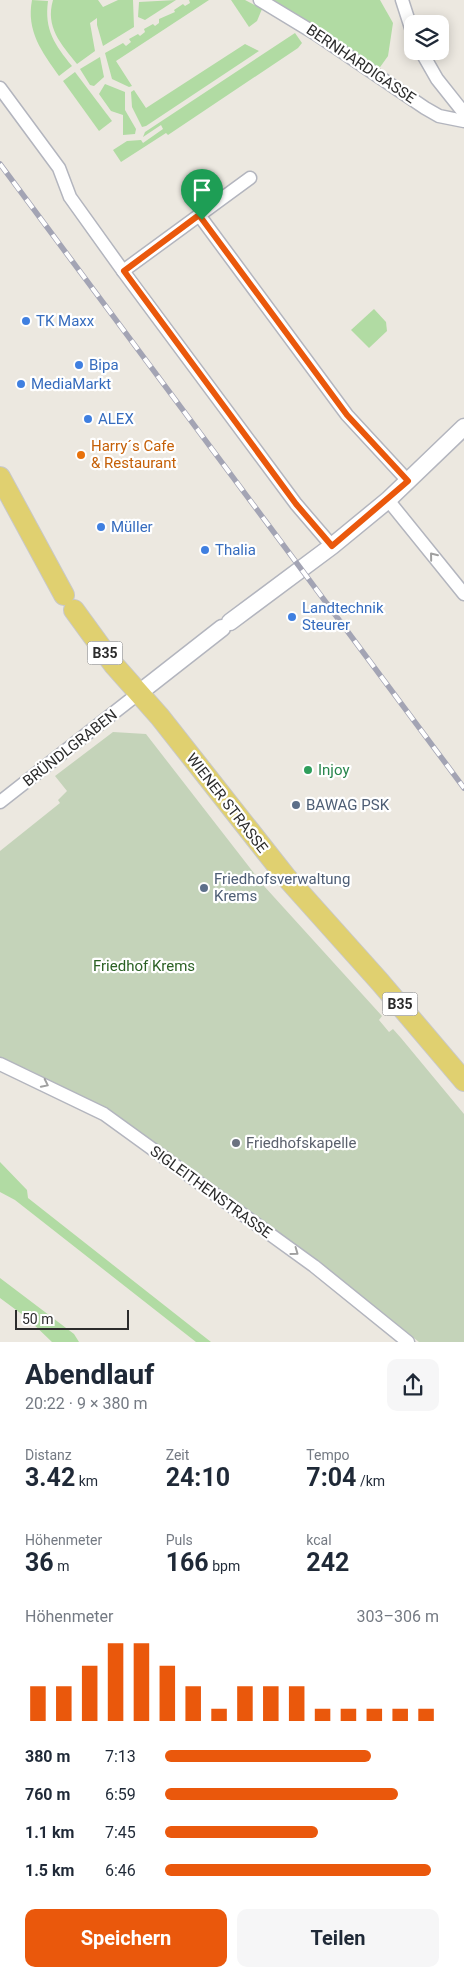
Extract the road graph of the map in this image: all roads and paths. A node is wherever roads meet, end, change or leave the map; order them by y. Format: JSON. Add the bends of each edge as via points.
{"nodes":[{"id":1,"x":260,"y":0,"type":"edge"},
{"id":2,"x":402,"y":0,"type":"edge"},
{"id":3,"x":407,"y":15,"type":"edge"},
{"id":4,"x":426,"y":60,"type":"edge"},
{"id":5,"x":0,"y":88,"type":"edge"},
{"id":6,"x":464,"y":113,"type":"edge"},
{"id":7,"x":464,"y":121,"type":"edge"},
{"id":8,"x":250,"y":178,"type":"dead end"},
{"id":9,"x":199,"y":215,"type":"junction"},
{"id":10,"x":124,"y":271,"type":"junction"},
{"id":11,"x":464,"y":427,"type":"edge"},
{"id":12,"x":0,"y":477,"type":"edge"},
{"id":13,"x":408,"y":481,"type":"junction"},
{"id":14,"x":388,"y":500,"type":"junction"},
{"id":15,"x":332,"y":546,"type":"junction"},
{"id":16,"x":464,"y":594,"type":"edge"},
{"id":17,"x":139,"y":693,"type":"junction"},
{"id":18,"x":0,"y":802,"type":"edge"},
{"id":19,"x":0,"y":1064,"type":"edge"},
{"id":20,"x":464,"y":1081,"type":"edge"},
{"id":21,"x":408,"y":1342,"type":"edge"}],
"edges":[{"from":1,"to":7,"type":"street","name":"BERNHARDIGASSE","via":[[425,108],[439,116]]},
{"from":2,"to":3,"type":"street"},
{"from":4,"to":6,"type":"street"},
{"from":5,"to":10,"type":"street","via":[[59,168],[70,197]]},
{"from":8,"to":9,"type":"street"},
{"from":9,"to":10,"type":"street"},
{"from":9,"to":13,"type":"street","via":[[347,415]]},
{"from":10,"to":15,"type":"street","via":[[284,489]]},
{"from":11,"to":13,"type":"street"},
{"from":12,"to":17,"type":"main road","name":"WIENER STRASSE","number":"B35","via":[[69,603]]},
{"from":13,"to":14,"type":"street"},
{"from":14,"to":15,"type":"street"},
{"from":16,"to":14,"type":"street","one_way":true},
{"from":15,"to":17,"type":"street"},
{"from":17,"to":18,"type":"street","name":"BRÜNDLGRABEN"},
{"from":17,"to":20,"type":"main road","name":"WIENER STRASSE","number":"B35","via":[[286,877]]},
{"from":19,"to":21,"type":"street","name":"SIGLEITHENSTRASSE","one_way":true,"via":[[104,1114],[314,1266]]}]}
